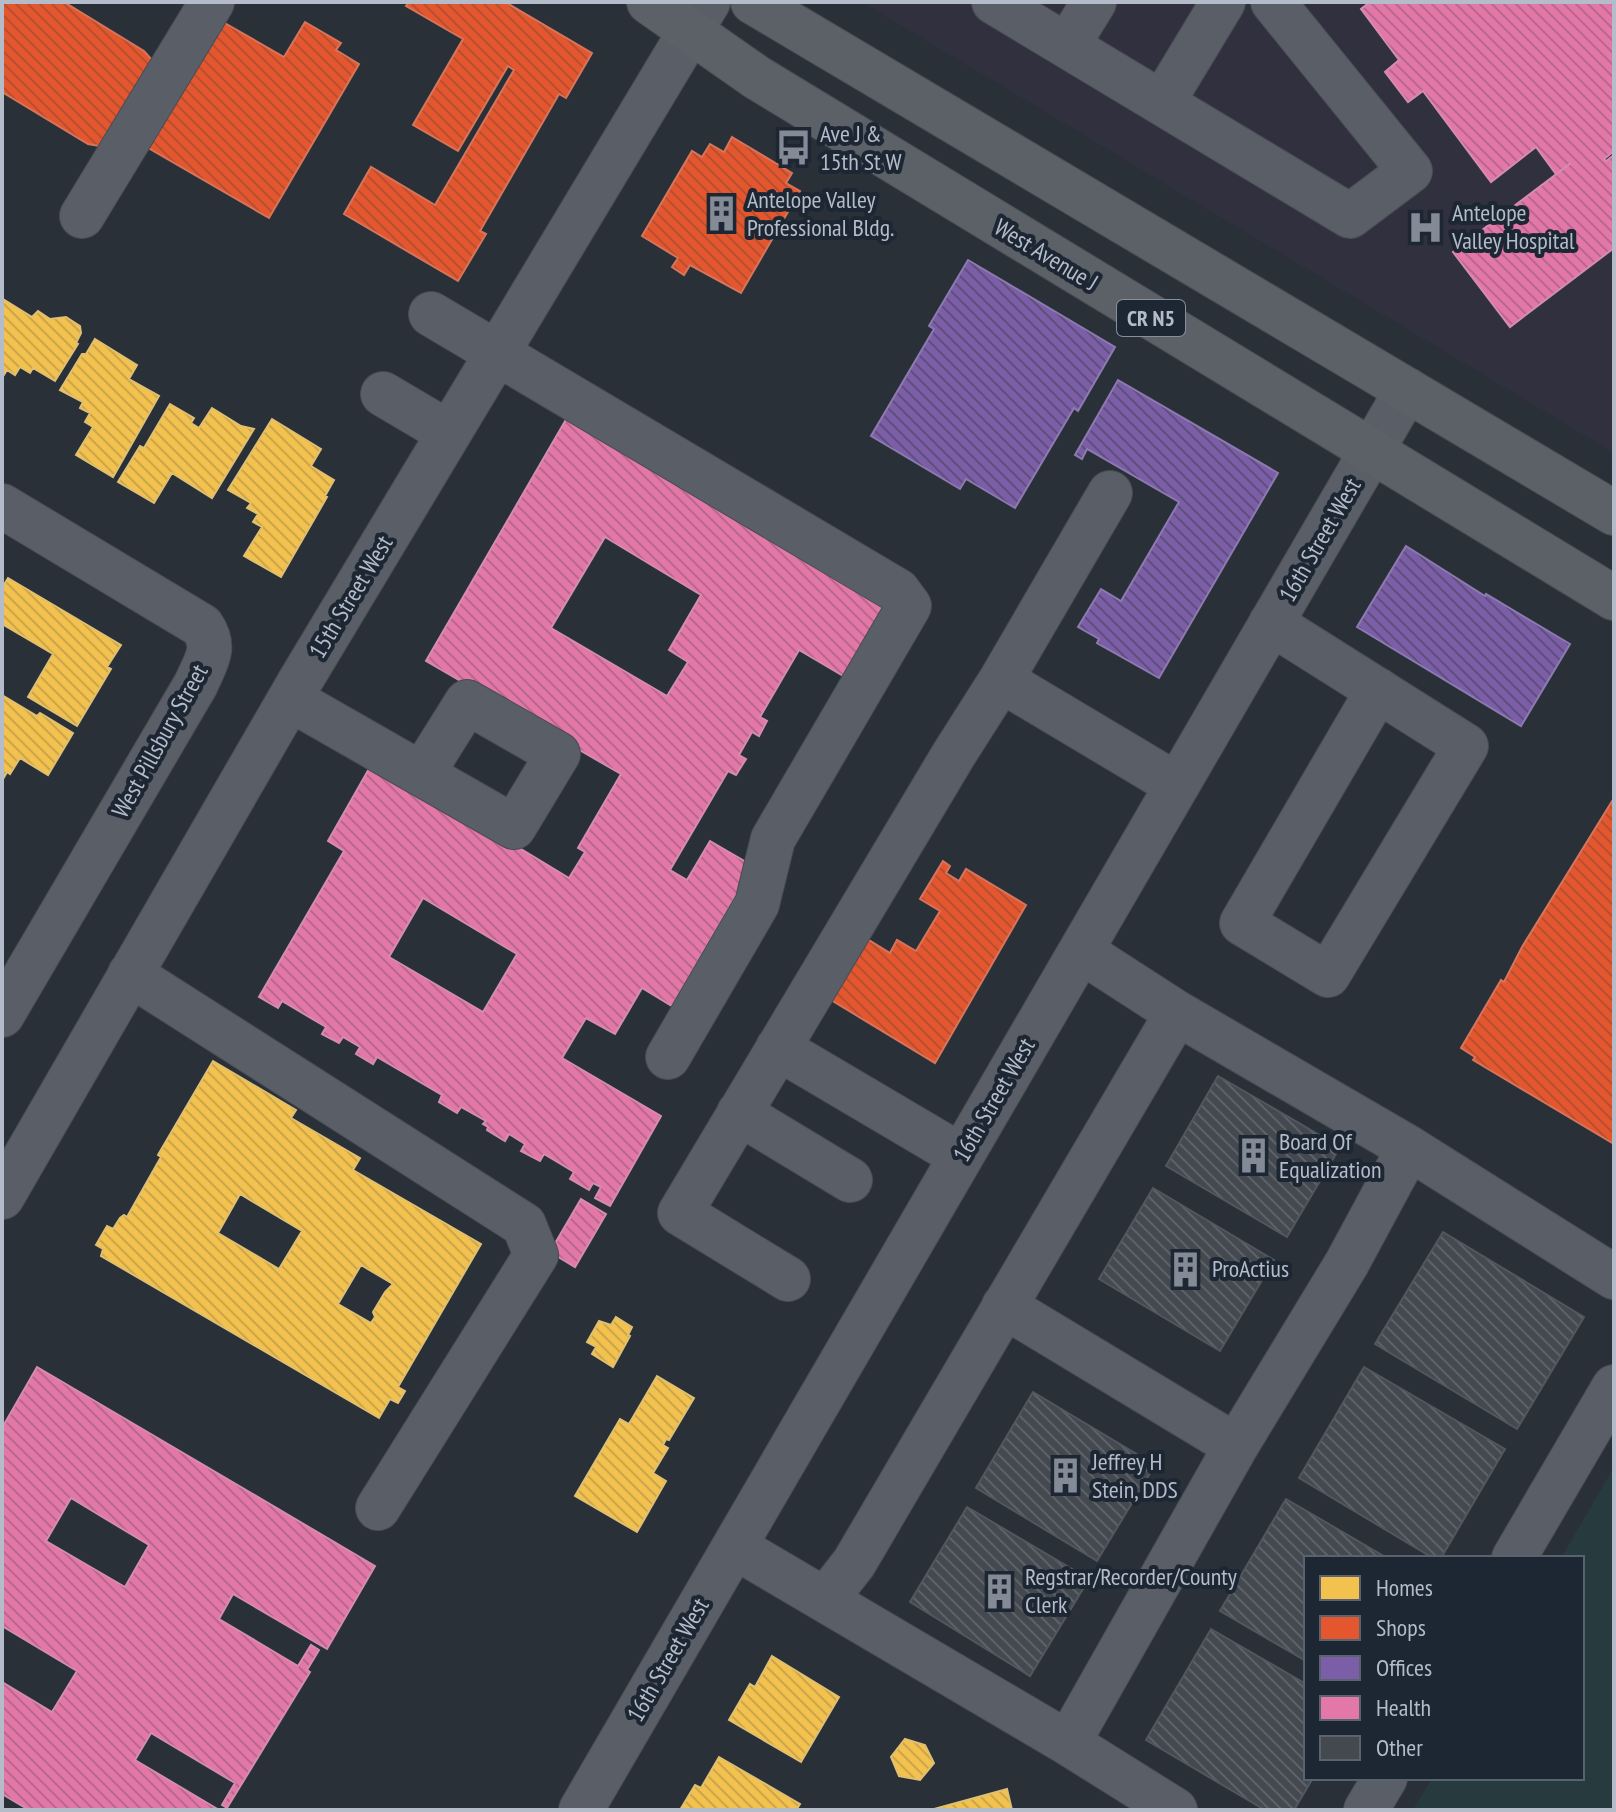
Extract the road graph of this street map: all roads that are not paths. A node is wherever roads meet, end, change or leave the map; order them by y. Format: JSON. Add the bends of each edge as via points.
{"nodes":[{"id":1,"x":212,"y":2,"type":"edge"},
{"id":2,"x":649,"y":2,"type":"edge"},
{"id":3,"x":753,"y":2,"type":"edge"},
{"id":4,"x":994,"y":2,"type":"edge"},
{"id":5,"x":1094,"y":2,"type":"edge"},
{"id":6,"x":1223,"y":2,"type":"edge"},
{"id":7,"x":1273,"y":2,"type":"edge"},
{"id":8,"x":699,"y":18,"type":"edge"},
{"id":9,"x":1067,"y":46,"type":"junction"},
{"id":10,"x":1162,"y":103,"type":"junction"},
{"id":11,"x":82,"y":216,"type":"dead end"},
{"id":12,"x":431,"y":314,"type":"dead end"},
{"id":13,"x":496,"y":352,"type":"junction"},
{"id":14,"x":1407,"y":390,"type":"junction"},
{"id":15,"x":383,"y":394,"type":"dead end"},
{"id":16,"x":449,"y":433,"type":"junction"},
{"id":17,"x":1371,"y":452,"type":"junction"},
{"id":18,"x":1110,"y":493,"type":"dead end"},
{"id":19,"x":2,"y":506,"type":"edge"},
{"id":20,"x":1612,"y":508,"type":"edge"},
{"id":21,"x":1614,"y":598,"type":"edge"},
{"id":22,"x":1271,"y":623,"type":"junction"},
{"id":23,"x":1001,"y":680,"type":"junction"},
{"id":24,"x":1378,"y":690,"type":"junction"},
{"id":25,"x":290,"y":699,"type":"junction"},
{"id":26,"x":422,"y":774,"type":"dead end"},
{"id":27,"x":1177,"y":785,"type":"junction"},
{"id":28,"x":1081,"y":951,"type":"junction"},
{"id":29,"x":130,"y":974,"type":"junction"},
{"id":30,"x":1177,"y":1013,"type":"junction"},
{"id":31,"x":2,"y":1015,"type":"edge"},
{"id":32,"x":778,"y":1048,"type":"junction"},
{"id":33,"x":668,"y":1057,"type":"dead end"},
{"id":34,"x":739,"y":1113,"type":"junction"},
{"id":35,"x":1409,"y":1148,"type":"junction"},
{"id":36,"x":961,"y":1156,"type":"junction"},
{"id":37,"x":850,"y":1180,"type":"dead end"},
{"id":38,"x":2,"y":1197,"type":"edge"},
{"id":39,"x":1614,"y":1277,"type":"edge"},
{"id":40,"x":788,"y":1279,"type":"dead end"},
{"id":41,"x":1004,"y":1306,"type":"junction"},
{"id":42,"x":1614,"y":1387,"type":"edge"},
{"id":43,"x":1236,"y":1446,"type":"junction"},
{"id":44,"x":378,"y":1508,"type":"dead end"},
{"id":45,"x":735,"y":1547,"type":"junction"},
{"id":46,"x":1515,"y":1556,"type":"edge"},
{"id":47,"x":825,"y":1600,"type":"junction"},
{"id":48,"x":1068,"y":1743,"type":"junction"},
{"id":49,"x":1384,"y":1780,"type":"edge"},
{"id":50,"x":581,"y":1810,"type":"edge"},
{"id":51,"x":1175,"y":1810,"type":"edge"},
{"id":52,"x":1366,"y":1810,"type":"edge"}],
"edges":[{"from":1,"to":11,"type":"street"},
{"from":2,"to":8,"type":"main road","name":"West Avenue J","number":"CR N5"},
{"from":3,"to":14,"type":"main road","number":"CR N5"},
{"from":4,"to":9,"type":"street"},
{"from":5,"to":9,"type":"street"},
{"from":6,"to":10,"type":"street"},
{"from":7,"to":10,"type":"street","via":[[1410,171],[1350,216]]},
{"from":8,"to":13,"type":"street","name":"15th Street West"},
{"from":8,"to":17,"type":"main road","name":"West Avenue J","number":"CR N5","via":[[783,94]]},
{"from":9,"to":10,"type":"street"},
{"from":12,"to":13,"type":"street"},
{"from":13,"to":16,"type":"street","name":"15th Street West"},
{"from":13,"to":33,"type":"street","via":[[898,591],[909,606],[773,839],[757,904]]},
{"from":14,"to":17,"type":"street","name":"16th Street West"},
{"from":14,"to":20,"type":"main road","number":"CR N5"},
{"from":15,"to":16,"type":"street"},
{"from":16,"to":25,"type":"street","name":"15th Street West"},
{"from":17,"to":21,"type":"main road","name":"West Avenue J","number":"CR N5"},
{"from":17,"to":22,"type":"street","name":"16th Street West"},
{"from":18,"to":23,"type":"street"},
{"from":19,"to":31,"type":"street","name":"West Pillsbury Street","via":[[202,626],[210,638],[196,684]]},
{"from":22,"to":24,"type":"street"},
{"from":22,"to":27,"type":"street","name":"16th Street West"},
{"from":23,"to":27,"type":"street"},
{"from":23,"to":32,"type":"street"},
{"from":24,"to":24,"type":"street","via":[[1466,746],[1328,975],[1242,923]]},
{"from":25,"to":26,"type":"street"},
{"from":25,"to":29,"type":"street","name":"15th Street West"},
{"from":27,"to":28,"type":"street","name":"16th Street West"},
{"from":28,"to":30,"type":"street"},
{"from":28,"to":36,"type":"street","name":"16th Street West"},
{"from":29,"to":38,"type":"street","name":"15th Street West"},
{"from":29,"to":44,"type":"street","via":[[524,1225],[536,1255]]},
{"from":30,"to":35,"type":"street"},
{"from":30,"to":41,"type":"street"},
{"from":32,"to":34,"type":"street"},
{"from":32,"to":36,"type":"street"},
{"from":34,"to":37,"type":"street"},
{"from":34,"to":40,"type":"street","via":[[680,1213]]},
{"from":35,"to":39,"type":"street"},
{"from":35,"to":43,"type":"street","via":[[1347,1263]]},
{"from":36,"to":45,"type":"street","name":"16th Street West"},
{"from":41,"to":43,"type":"street"},
{"from":41,"to":47,"type":"street","via":[[854,1563]]},
{"from":42,"to":46,"type":"street"},
{"from":43,"to":48,"type":"street"},
{"from":45,"to":47,"type":"street"},
{"from":45,"to":50,"type":"street","name":"16th Street West"},
{"from":47,"to":48,"type":"street"},
{"from":48,"to":51,"type":"street"},
{"from":49,"to":52,"type":"street"}]}
